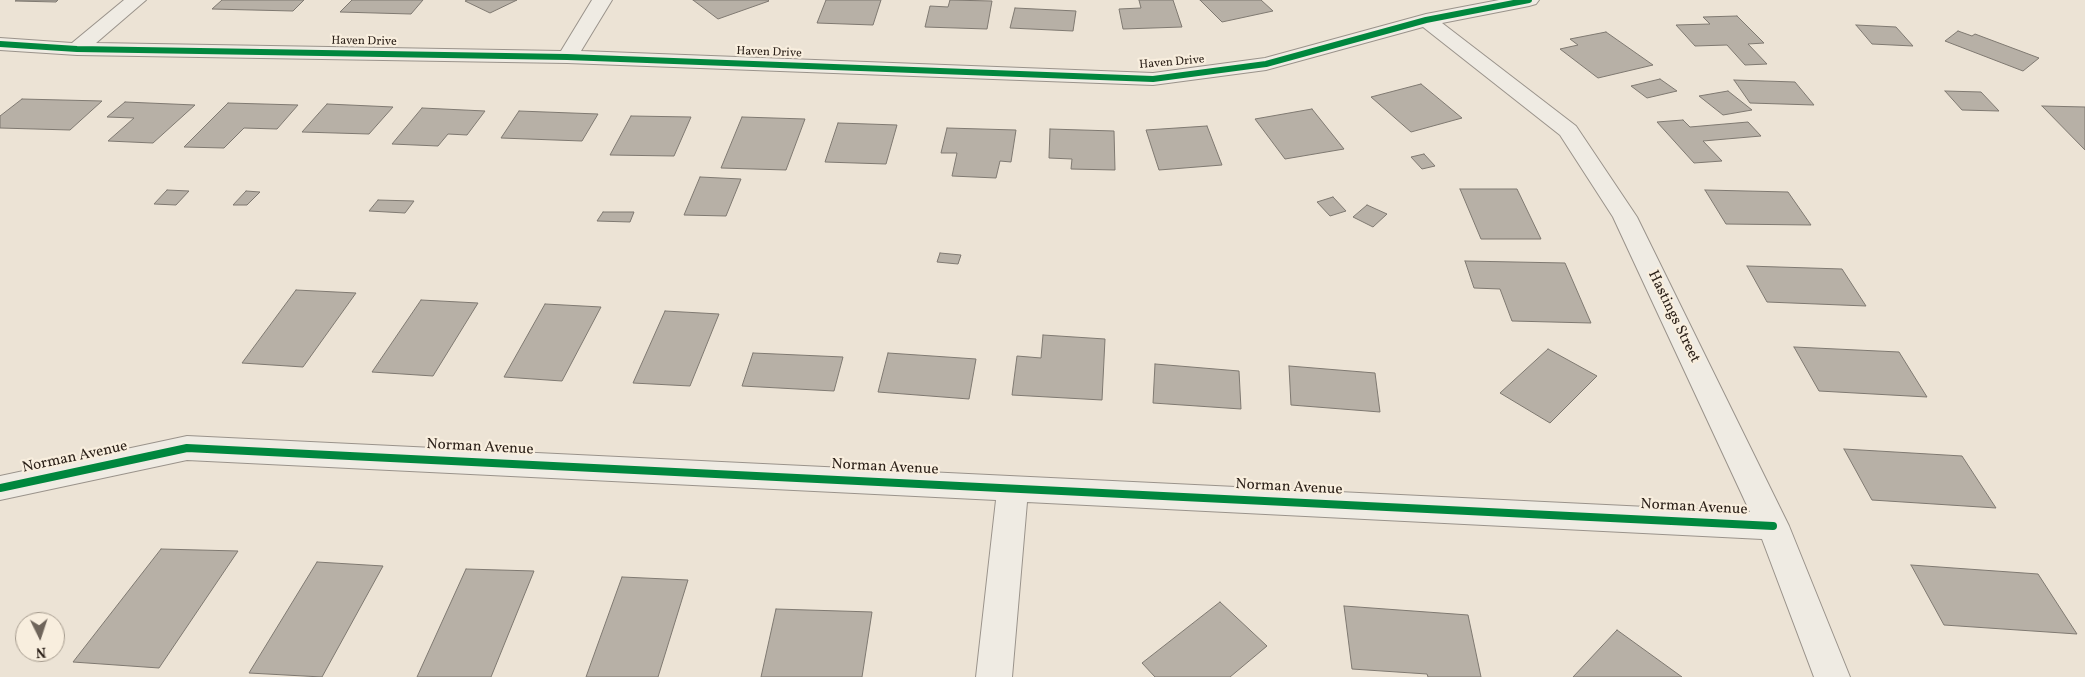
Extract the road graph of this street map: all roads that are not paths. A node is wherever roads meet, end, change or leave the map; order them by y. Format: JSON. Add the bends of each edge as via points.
{"nodes":[{"id":1,"x":136,"y":0,"type":"edge"},
{"id":2,"x":602,"y":0,"type":"edge"},
{"id":3,"x":1529,"y":0,"type":"edge"},
{"id":4,"x":1426,"y":20,"type":"junction"},
{"id":5,"x":0,"y":44,"type":"edge"},
{"id":6,"x":77,"y":49,"type":"junction"},
{"id":7,"x":567,"y":57,"type":"junction"},
{"id":8,"x":0,"y":488,"type":"edge"},
{"id":9,"x":1013,"y":488,"type":"junction"},
{"id":10,"x":1773,"y":526,"type":"junction"},
{"id":11,"x":994,"y":677,"type":"edge"},
{"id":12,"x":1832,"y":677,"type":"edge"}],
"edges":[{"from":1,"to":6,"type":"street"},
{"from":2,"to":7,"type":"street"},
{"from":3,"to":4,"type":"street","name":"Haven Drive"},
{"from":4,"to":7,"type":"street","name":"Haven Drive","via":[[1266,64],[1154,79]]},
{"from":4,"to":10,"type":"street","name":"Hastings Street","via":[[1568,131],[1625,217]]},
{"from":5,"to":6,"type":"street","name":"Haven Drive"},
{"from":6,"to":7,"type":"street","name":"Haven Drive"},
{"from":8,"to":9,"type":"street","name":"Norman Avenue","via":[[188,448]]},
{"from":9,"to":10,"type":"street","name":"Norman Avenue"},
{"from":9,"to":11,"type":"street"},
{"from":10,"to":12,"type":"street","name":"Hastings Street"}]}
